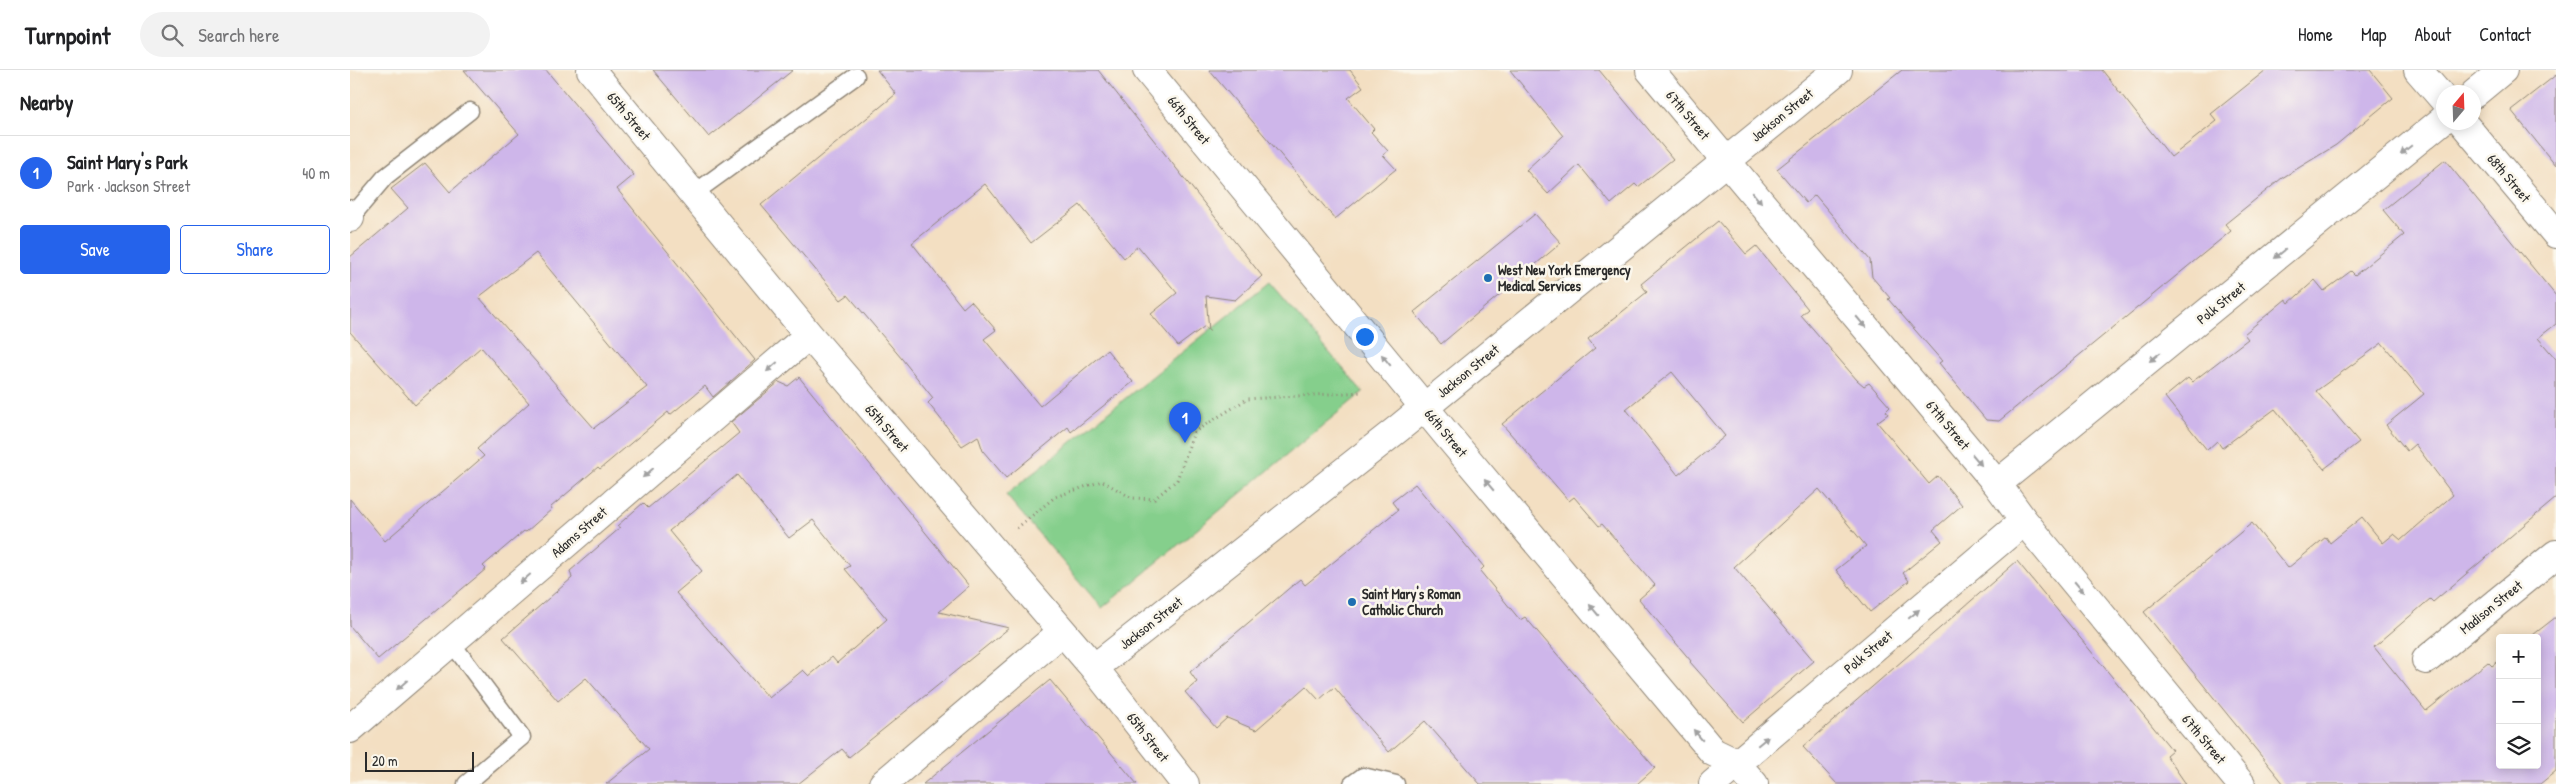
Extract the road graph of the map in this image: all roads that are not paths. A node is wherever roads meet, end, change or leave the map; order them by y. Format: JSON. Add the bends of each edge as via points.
{"nodes":[{"id":1,"x":590,"y":70,"type":"edge"},
{"id":2,"x":1148,"y":70,"type":"edge"},
{"id":3,"x":1650,"y":70,"type":"edge"},
{"id":4,"x":1838,"y":70,"type":"edge"},
{"id":5,"x":2418,"y":70,"type":"edge"},
{"id":6,"x":2503,"y":70,"type":"edge"},
{"id":7,"x":856,"y":76,"type":"dead end"},
{"id":8,"x":2481,"y":88,"type":"edge"},
{"id":9,"x":2436,"y":91,"type":"edge"},
{"id":10,"x":470,"y":110,"type":"dead end"},
{"id":11,"x":2436,"y":126,"type":"edge"},
{"id":12,"x":2469,"y":130,"type":"edge"},
{"id":13,"x":1726,"y":160,"type":"junction"},
{"id":14,"x":693,"y":194,"type":"junction"},
{"id":15,"x":350,"y":216,"type":"edge"},
{"id":16,"x":2556,"y":234,"type":"edge"},
{"id":17,"x":809,"y":336,"type":"junction"},
{"id":18,"x":1424,"y":407,"type":"junction"},
{"id":19,"x":1997,"y":484,"type":"junction"},
{"id":20,"x":2024,"y":521,"type":"junction"},
{"id":21,"x":2556,"y":554,"type":"edge"},
{"id":22,"x":1062,"y":632,"type":"junction"},
{"id":23,"x":451,"y":642,"type":"junction"},
{"id":24,"x":2426,"y":660,"type":"dead end"},
{"id":25,"x":1094,"y":668,"type":"junction"},
{"id":26,"x":350,"y":729,"type":"edge"},
{"id":27,"x":1736,"y":763,"type":"junction"},
{"id":28,"x":466,"y":784,"type":"edge"},
{"id":29,"x":883,"y":784,"type":"edge"},
{"id":30,"x":1186,"y":784,"type":"edge"},
{"id":31,"x":1352,"y":784,"type":"edge"},
{"id":32,"x":1396,"y":784,"type":"edge"},
{"id":33,"x":1713,"y":784,"type":"edge"},
{"id":34,"x":1754,"y":784,"type":"edge"},
{"id":35,"x":2241,"y":784,"type":"edge"}],
"edges":[{"from":1,"to":14,"type":"street","name":"65th Street"},
{"from":18,"to":2,"type":"street","name":"66th Street","one_way":true},
{"from":3,"to":13,"type":"street","name":"67th Street"},
{"from":4,"to":13,"type":"street","name":"Jackson Street"},
{"from":5,"to":9,"type":"street"},
{"from":6,"to":8,"type":"street"},
{"from":7,"to":14,"type":"lane"},
{"from":10,"to":15,"type":"lane","via":[[385,177]]},
{"from":11,"to":19,"type":"street","name":"Polk Street","one_way":true},
{"from":12,"to":16,"type":"street","name":"68th Street"},
{"from":13,"to":18,"type":"street","name":"Jackson Street"},
{"from":13,"to":19,"type":"street","name":"67th Street","one_way":true},
{"from":14,"to":17,"type":"street","name":"65th Street"},
{"from":17,"to":22,"type":"street","name":"65th Street"},
{"from":17,"to":23,"type":"street","name":"Adams Street","one_way":true},
{"from":18,"to":25,"type":"street","name":"Jackson Street"},
{"from":27,"to":18,"type":"street","name":"66th Street","one_way":true,"via":[[1713,752]]},
{"from":19,"to":20,"type":"street","name":"67th Street"},
{"from":27,"to":20,"type":"street","name":"Polk Street","one_way":true},
{"from":20,"to":35,"type":"street","name":"67th Street","one_way":true},
{"from":21,"to":24,"type":"street","name":"Madison Street"},
{"from":22,"to":25,"type":"street","name":"65th Street"},
{"from":22,"to":29,"type":"street"},
{"from":23,"to":26,"type":"street","name":"Adams Street","one_way":true},
{"from":23,"to":28,"type":"lane","via":[[522,737]]},
{"from":25,"to":30,"type":"street","name":"65th Street"},
{"from":27,"to":33,"type":"street","name":"Polk Street"},
{"from":27,"to":34,"type":"street","name":"66th Street"},
{"from":31,"to":32,"type":"lane","via":[[1363,776]]}]}
